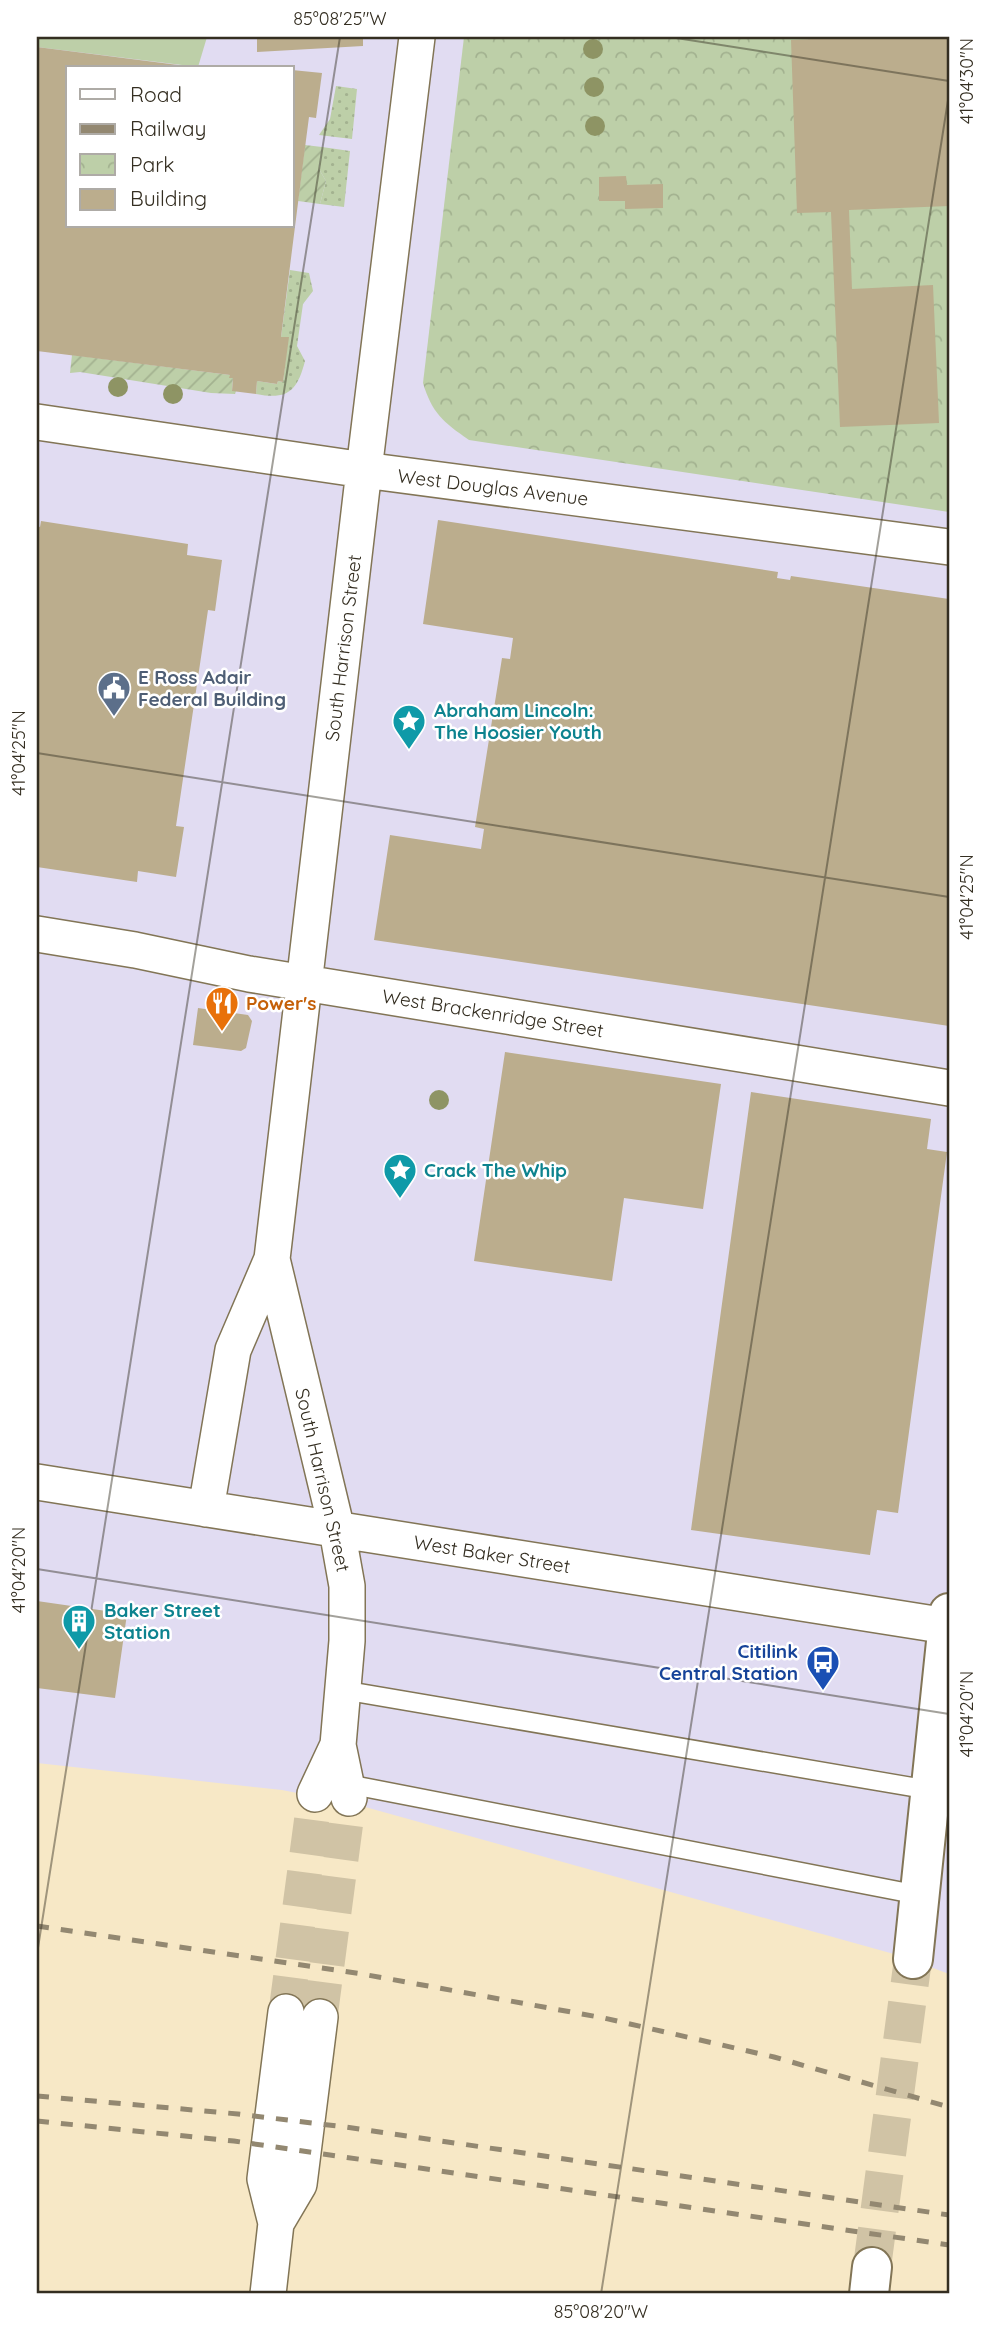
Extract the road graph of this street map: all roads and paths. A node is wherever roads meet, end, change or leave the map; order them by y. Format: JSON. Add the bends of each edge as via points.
{"nodes":[{"id":1,"x":417,"y":37,"type":"edge"},
{"id":2,"x":37,"y":422,"type":"edge"},
{"id":3,"x":364,"y":470,"type":"junction"},
{"id":4,"x":949,"y":547,"type":"edge"},
{"id":5,"x":37,"y":934,"type":"edge"},
{"id":6,"x":304,"y":982,"type":"junction"},
{"id":7,"x":949,"y":1088,"type":"edge"},
{"id":8,"x":272,"y":1259,"type":"junction"},
{"id":9,"x":37,"y":1482,"type":"edge"},
{"id":10,"x":206,"y":1509,"type":"junction"},
{"id":11,"x":337,"y":1530,"type":"junction"},
{"id":12,"x":949,"y":1619,"type":"edge"},
{"id":13,"x":342,"y":1690,"type":"junction"},
{"id":14,"x":938,"y":1768,"type":"edge"},
{"id":15,"x":333,"y":1788,"type":"joint"},
{"id":16,"x":919,"y":1895,"type":"junction"},
{"id":17,"x":913,"y":1959,"type":"tunnel mouth"},
{"id":18,"x":286,"y":2012,"type":"tunnel mouth"},
{"id":19,"x":320,"y":2017,"type":"tunnel mouth"},
{"id":20,"x":276,"y":2223,"type":"junction"},
{"id":21,"x":268,"y":2294,"type":"edge"}],
"edges":[{"from":1,"to":3,"type":"street","name":"South Harrison Street"},
{"from":2,"to":3,"type":"street","name":"West Douglas Avenue"},
{"from":3,"to":4,"type":"street","name":"West Douglas Avenue"},
{"from":3,"to":6,"type":"street","name":"South Harrison Street"},
{"from":5,"to":6,"type":"street","name":"West Brackenridge Street"},
{"from":6,"to":7,"type":"street","name":"West Brackenridge Street"},
{"from":6,"to":8,"type":"street","name":"South Harrison Street"},
{"from":8,"to":10,"type":"street","name":"South Harrison Street","via":[[233,1350]]},
{"from":8,"to":11,"type":"street","name":"South Harrison Street"},
{"from":9,"to":10,"type":"street","name":"West Baker Street"},
{"from":10,"to":11,"type":"street","name":"West Baker Street"},
{"from":11,"to":12,"type":"street","name":"West Baker Street"},
{"from":11,"to":13,"type":"street","name":"South Harrison Street","via":[[347,1586]]},
{"from":12,"to":14,"type":"street"},
{"from":13,"to":14,"type":"lane"},
{"from":13,"to":15,"type":"street","name":"South Harrison Street"},
{"from":14,"to":16,"type":"street"},
{"from":15,"to":16,"type":"lane"},
{"from":16,"to":17,"type":"street"},
{"from":18,"to":20,"type":"street","via":[[265,2179]]},
{"from":19,"to":20,"type":"street","via":[[299,2184]]},
{"from":20,"to":21,"type":"street"}]}
